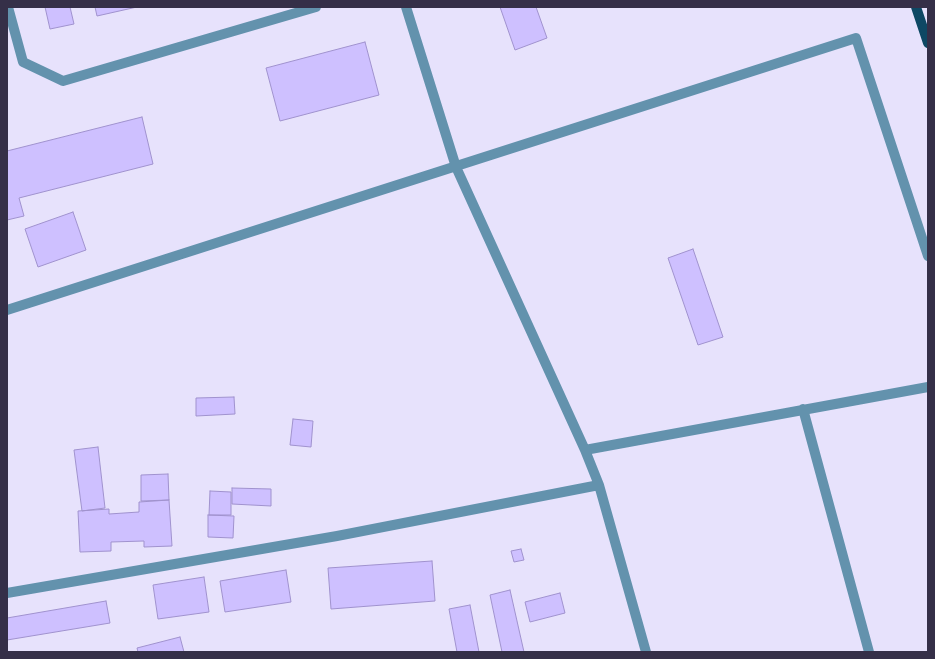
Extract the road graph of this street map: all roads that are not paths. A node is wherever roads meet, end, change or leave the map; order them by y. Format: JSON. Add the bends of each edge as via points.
{"nodes":[{"id":1,"x":8,"y":7,"type":"edge"},
{"id":2,"x":316,"y":7,"type":"edge"},
{"id":3,"x":406,"y":7,"type":"edge"},
{"id":4,"x":916,"y":7,"type":"edge"},
{"id":5,"x":928,"y":43,"type":"edge"},
{"id":6,"x":456,"y":167,"type":"junction"},
{"id":7,"x":928,"y":256,"type":"edge"},
{"id":8,"x":7,"y":310,"type":"edge"},
{"id":9,"x":928,"y":387,"type":"edge"},
{"id":10,"x":802,"y":409,"type":"junction"},
{"id":11,"x":585,"y":450,"type":"junction"},
{"id":12,"x":599,"y":486,"type":"junction"},
{"id":13,"x":7,"y":593,"type":"edge"},
{"id":14,"x":646,"y":652,"type":"edge"},
{"id":15,"x":869,"y":652,"type":"edge"}],
"edges":[{"from":1,"to":2,"type":"lane","via":[[23,62],[63,81]]},
{"from":3,"to":6,"type":"lane"},
{"from":4,"to":5,"type":"main road"},
{"from":6,"to":7,"type":"lane","via":[[856,38]]},
{"from":6,"to":8,"type":"lane"},
{"from":6,"to":11,"type":"lane"},
{"from":9,"to":10,"type":"lane"},
{"from":10,"to":11,"type":"lane"},
{"from":10,"to":15,"type":"lane"},
{"from":11,"to":12,"type":"lane"},
{"from":12,"to":13,"type":"lane","via":[[337,536]]},
{"from":12,"to":14,"type":"lane"}]}
